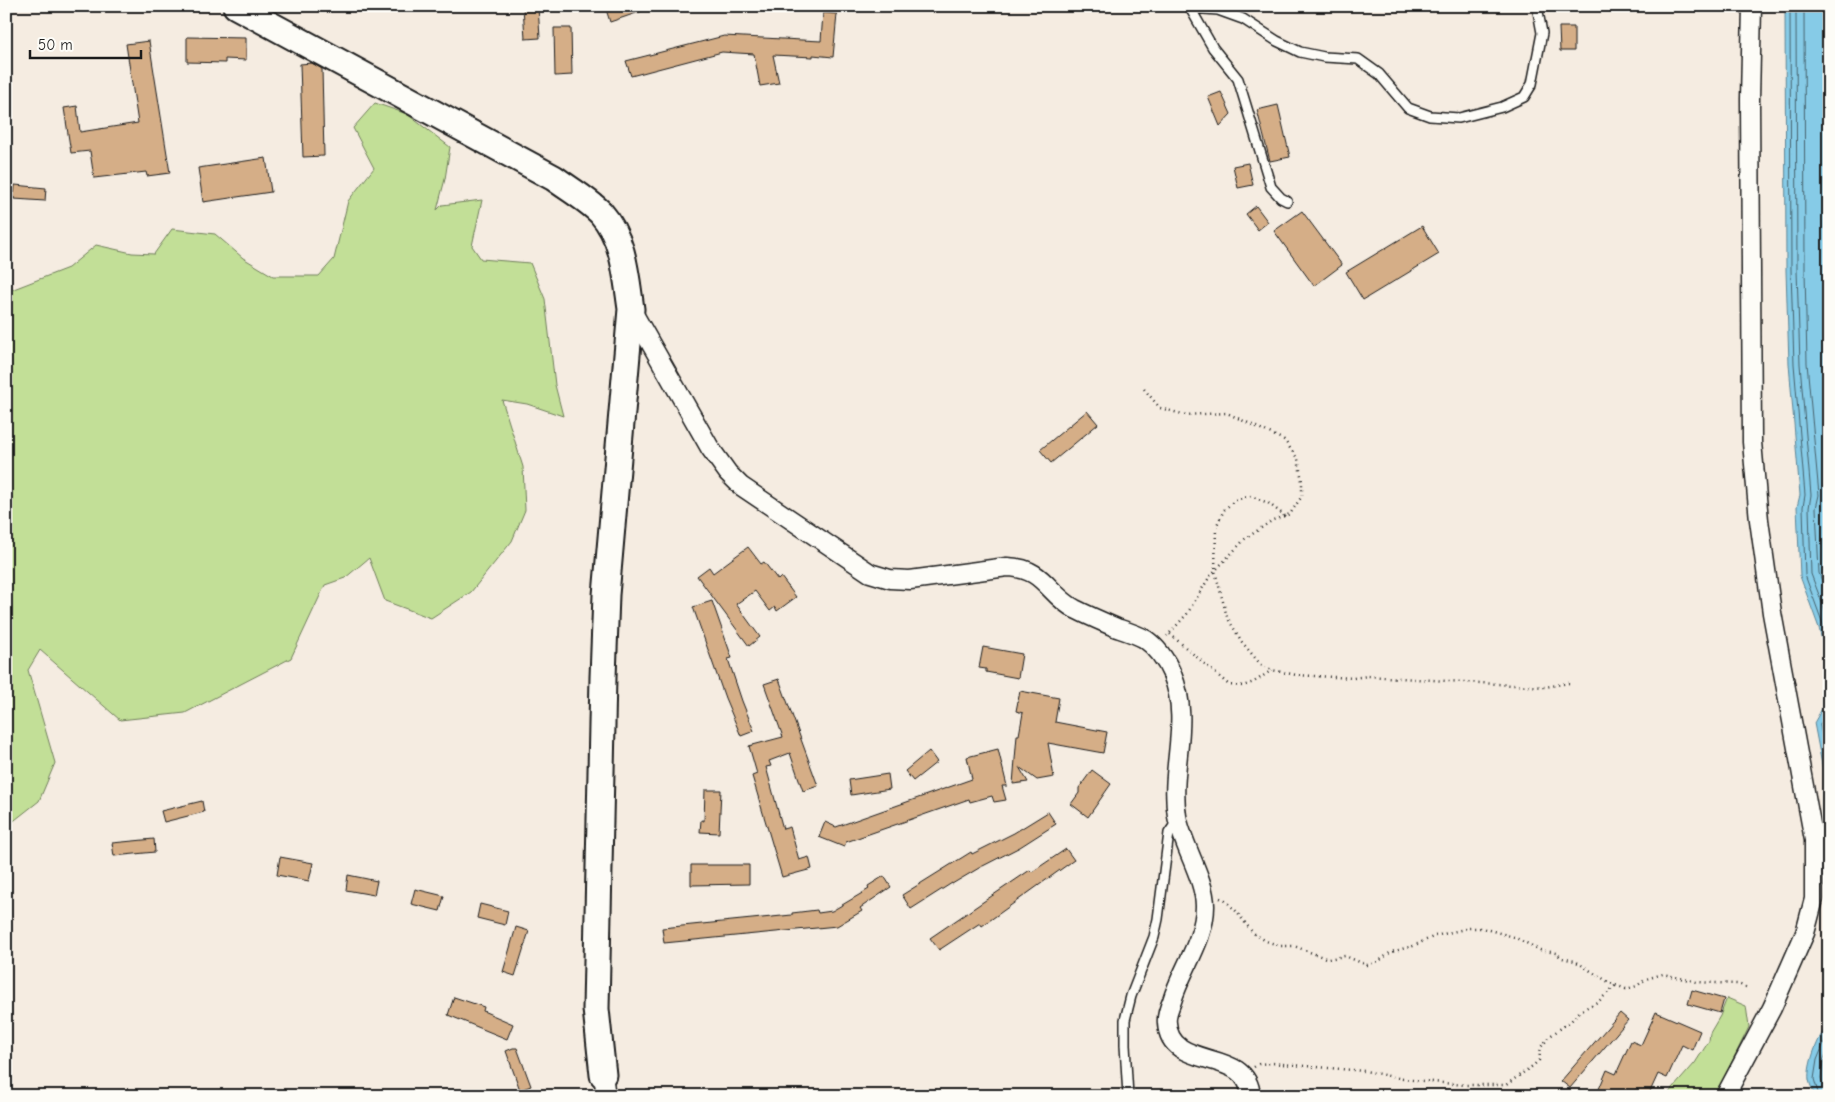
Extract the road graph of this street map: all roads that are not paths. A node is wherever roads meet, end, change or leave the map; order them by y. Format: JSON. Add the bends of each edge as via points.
{"nodes":[{"id":1,"x":236,"y":6,"type":"edge"},
{"id":2,"x":1537,"y":6,"type":"edge"},
{"id":3,"x":1752,"y":6,"type":"edge"},
{"id":4,"x":1190,"y":7,"type":"edge"},
{"id":5,"x":1287,"y":202,"type":"dead end"},
{"id":6,"x":631,"y":308,"type":"junction"},
{"id":7,"x":1178,"y":820,"type":"junction"},
{"id":8,"x":605,"y":1085,"type":"edge"},
{"id":9,"x":1128,"y":1096,"type":"edge"},
{"id":10,"x":1251,"y":1096,"type":"edge"},
{"id":11,"x":1725,"y":1096,"type":"edge"}],
"edges":[{"from":1,"to":6,"type":"street","via":[[554,178],[600,212],[615,232],[625,264]]},
{"from":2,"to":4,"type":"lane","via":[[1542,33],[1532,84],[1524,97],[1502,108],[1459,118],[1430,116],[1408,108],[1379,74],[1358,59],[1300,52],[1243,19],[1218,10]]},
{"from":3,"to":11,"type":"street","via":[[1752,442],[1772,613],[1814,840],[1814,900],[1805,933],[1772,1008]]},
{"from":4,"to":5,"type":"lane","via":[[1213,48],[1238,80],[1268,180]]},
{"from":6,"to":7,"type":"street","via":[[710,448],[728,473],[741,486],[870,573],[910,580],[1020,567],[1034,573],[1072,608],[1153,645],[1168,664],[1181,705],[1176,784]]},
{"from":6,"to":8,"type":"street","via":[[604,650],[596,1009]]},
{"from":7,"to":9,"type":"lane","via":[[1169,833],[1154,937],[1130,996],[1125,1020]]},
{"from":7,"to":10,"type":"street","via":[[1200,880],[1205,905],[1202,930],[1171,1002],[1167,1022],[1169,1035],[1186,1052],[1221,1062],[1242,1074]]}]}
